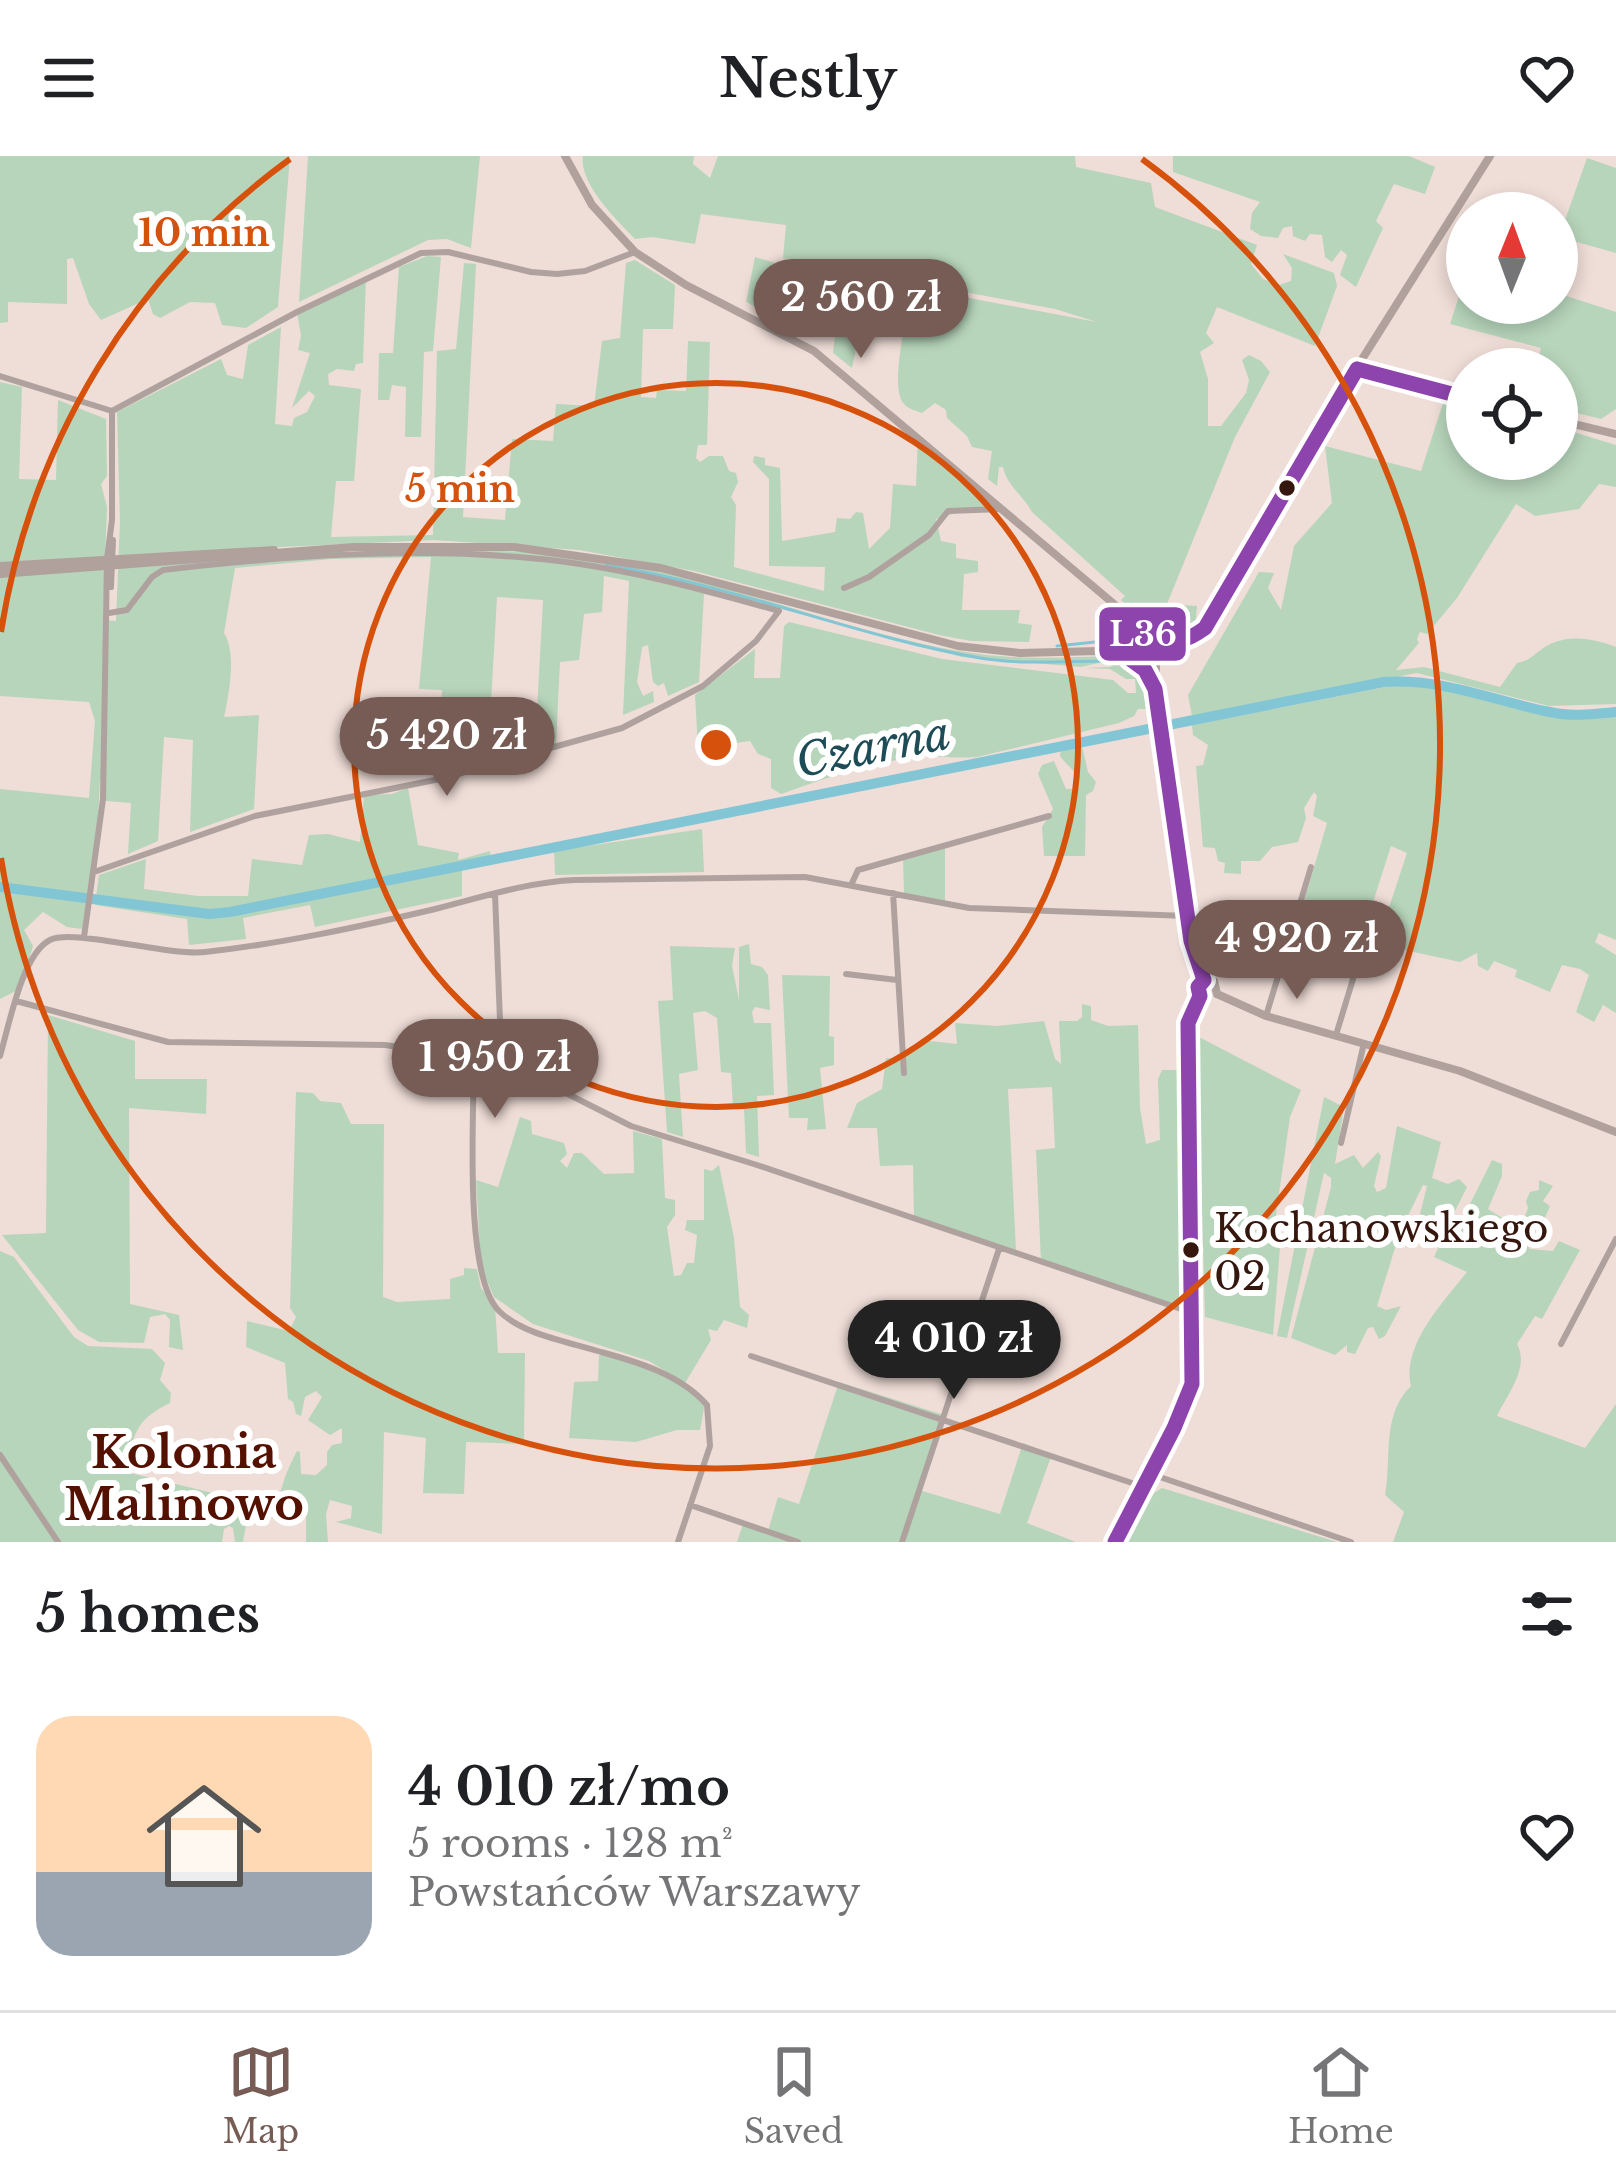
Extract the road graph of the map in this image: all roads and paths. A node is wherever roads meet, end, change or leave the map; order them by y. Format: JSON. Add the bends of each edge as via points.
{"nodes":[{"id":1,"x":565,"y":156,"type":"edge"},
{"id":2,"x":1490,"y":156,"type":"edge"},
{"id":3,"x":635,"y":252,"type":"junction"},
{"id":4,"x":1357,"y":369,"type":"junction"},
{"id":5,"x":0,"y":376,"type":"edge"},
{"id":6,"x":1446,"y":392,"type":"edge"},
{"id":7,"x":112,"y":411,"type":"junction"},
{"id":8,"x":1578,"y":425,"type":"edge"},
{"id":9,"x":1616,"y":434,"type":"edge"},
{"id":10,"x":1002,"y":509,"type":"junction"},
{"id":11,"x":111,"y":563,"type":"junction"},
{"id":12,"x":0,"y":570,"type":"edge"},
{"id":13,"x":844,"y":588,"type":"dead end"},
{"id":14,"x":1119,"y":610,"type":"junction"},
{"id":15,"x":109,"y":613,"type":"junction"},
{"id":16,"x":1146,"y":631,"type":"junction"},
{"id":17,"x":1162,"y":640,"type":"junction"},
{"id":18,"x":1130,"y":641,"type":"junction"},
{"id":19,"x":1187,"y":641,"type":"junction"},
{"id":20,"x":1098,"y":652,"type":"junction"},
{"id":21,"x":1165,"y":653,"type":"junction"},
{"id":22,"x":1128,"y":656,"type":"junction"},
{"id":23,"x":1156,"y":666,"type":"junction"},
{"id":24,"x":1143,"y":668,"type":"junction"},
{"id":25,"x":1155,"y":689,"type":"junction"},
{"id":26,"x":1049,"y":816,"type":"dead end"},
{"id":27,"x":1311,"y":867,"type":"dead end"},
{"id":28,"x":94,"y":872,"type":"junction"},
{"id":29,"x":852,"y":883,"type":"junction"},
{"id":30,"x":495,"y":893,"type":"junction"},
{"id":31,"x":893,"y":893,"type":"junction"},
{"id":32,"x":1187,"y":916,"type":"junction"},
{"id":33,"x":1370,"y":923,"type":"dead end"},
{"id":34,"x":85,"y":937,"type":"junction"},
{"id":35,"x":847,"y":974,"type":"dead end"},
{"id":36,"x":897,"y":980,"type":"junction"},
{"id":37,"x":1204,"y":980,"type":"junction"},
{"id":38,"x":1217,"y":994,"type":"junction"},
{"id":39,"x":1200,"y":996,"type":"junction"},
{"id":40,"x":16,"y":1001,"type":"junction"},
{"id":41,"x":1266,"y":1016,"type":"junction"},
{"id":42,"x":1336,"y":1035,"type":"junction"},
{"id":43,"x":1364,"y":1043,"type":"junction"},
{"id":44,"x":0,"y":1056,"type":"edge"},
{"id":45,"x":474,"y":1057,"type":"junction"},
{"id":46,"x":497,"y":1062,"type":"junction"},
{"id":47,"x":904,"y":1073,"type":"dead end"},
{"id":48,"x":1616,"y":1132,"type":"edge"},
{"id":49,"x":1341,"y":1143,"type":"dead end"},
{"id":50,"x":1616,"y":1239,"type":"edge"},
{"id":51,"x":999,"y":1250,"type":"junction"},
{"id":52,"x":1193,"y":1313,"type":"junction"},
{"id":53,"x":1561,"y":1344,"type":"dead end"},
{"id":54,"x":751,"y":1356,"type":"dead end"},
{"id":55,"x":943,"y":1420,"type":"junction"},
{"id":56,"x":0,"y":1455,"type":"edge"},
{"id":57,"x":1151,"y":1474,"type":"junction"},
{"id":58,"x":1144,"y":1487,"type":"junction"},
{"id":59,"x":690,"y":1505,"type":"junction"},
{"id":60,"x":58,"y":1542,"type":"edge"},
{"id":61,"x":678,"y":1542,"type":"edge"},
{"id":62,"x":798,"y":1542,"type":"edge"},
{"id":63,"x":902,"y":1542,"type":"edge"},
{"id":64,"x":1114,"y":1542,"type":"edge"},
{"id":65,"x":1351,"y":1542,"type":"edge"}],
"edges":[{"from":1,"to":3,"type":"main road","via":[[592,206]]},
{"from":2,"to":4,"type":"main road"},
{"from":3,"to":7,"type":"street","via":[[556,274],[421,253]]},
{"from":3,"to":10,"type":"main road","via":[[814,351]]},
{"from":4,"to":6,"type":"main road"},
{"from":4,"to":19,"type":"main road","via":[[1214,615]]},
{"from":5,"to":7,"type":"street"},
{"from":7,"to":11,"type":"street"},
{"from":8,"to":9,"type":"main road"},
{"from":10,"to":13,"type":"street","via":[[948,511],[929,535]]},
{"from":10,"to":14,"type":"main road"},
{"from":11,"to":12,"type":"main road"},
{"from":11,"to":15,"type":"street"},
{"from":11,"to":20,"type":"main road","via":[[425,544],[583,554],[712,579],[975,649]]},
{"from":14,"to":16,"type":"main road"},
{"from":14,"to":18,"type":"main road"},
{"from":15,"to":28,"type":"street"},
{"from":15,"to":28,"type":"street","via":[[127,610],[164,570],[440,554],[625,573],[779,611],[703,686],[622,728],[440,779],[255,816]]},
{"from":16,"to":17,"type":"main road"},
{"from":16,"to":18,"type":"main road"},
{"from":17,"to":19,"type":"main road"},
{"from":17,"to":21,"type":"main road"},
{"from":18,"to":20,"type":"main road"},
{"from":18,"to":22,"type":"main road"},
{"from":19,"to":21,"type":"main road"},
{"from":20,"to":22,"type":"main road"},
{"from":21,"to":23,"type":"main road"},
{"from":22,"to":24,"type":"main road"},
{"from":23,"to":24,"type":"main road"},
{"from":23,"to":25,"type":"main road"},
{"from":24,"to":25,"type":"main road"},
{"from":25,"to":32,"type":"main road"},
{"from":26,"to":29,"type":"street","via":[[858,870]]},
{"from":27,"to":41,"type":"street"},
{"from":28,"to":34,"type":"street"},
{"from":29,"to":30,"type":"street","via":[[575,880]]},
{"from":29,"to":31,"type":"street"},
{"from":30,"to":34,"type":"street","via":[[207,952]]},
{"from":30,"to":46,"type":"street"},
{"from":31,"to":32,"type":"street","via":[[969,908]]},
{"from":31,"to":36,"type":"street"},
{"from":32,"to":37,"type":"main road"},
{"from":33,"to":42,"type":"street"},
{"from":34,"to":40,"type":"street","via":[[42,946]]},
{"from":35,"to":36,"type":"street"},
{"from":36,"to":47,"type":"street"},
{"from":37,"to":38,"type":"main road","via":[[1214,981]]},
{"from":37,"to":39,"type":"main road"},
{"from":38,"to":39,"type":"main road"},
{"from":38,"to":41,"type":"main road"},
{"from":39,"to":52,"type":"main road","via":[[1188,1023]]},
{"from":40,"to":44,"type":"street"},
{"from":40,"to":45,"type":"street","via":[[168,1042],[385,1045]]},
{"from":41,"to":42,"type":"main road"},
{"from":42,"to":43,"type":"main road"},
{"from":43,"to":48,"type":"main road"},
{"from":43,"to":49,"type":"street"},
{"from":45,"to":46,"type":"street"},
{"from":45,"to":59,"type":"street","via":[[477,1249],[489,1299],[508,1319],[643,1363],[705,1402],[710,1446]]},
{"from":46,"to":51,"type":"street","via":[[631,1126]]},
{"from":50,"to":53,"type":"street"},
{"from":51,"to":52,"type":"street"},
{"from":51,"to":55,"type":"street"},
{"from":52,"to":57,"type":"main road","via":[[1192,1384]]},
{"from":54,"to":55,"type":"street"},
{"from":55,"to":58,"type":"street"},
{"from":55,"to":63,"type":"street"},
{"from":56,"to":60,"type":"street"},
{"from":57,"to":58,"type":"main road"},
{"from":57,"to":65,"type":"street"},
{"from":58,"to":64,"type":"main road"},
{"from":59,"to":61,"type":"street"},
{"from":59,"to":62,"type":"street"}]}
